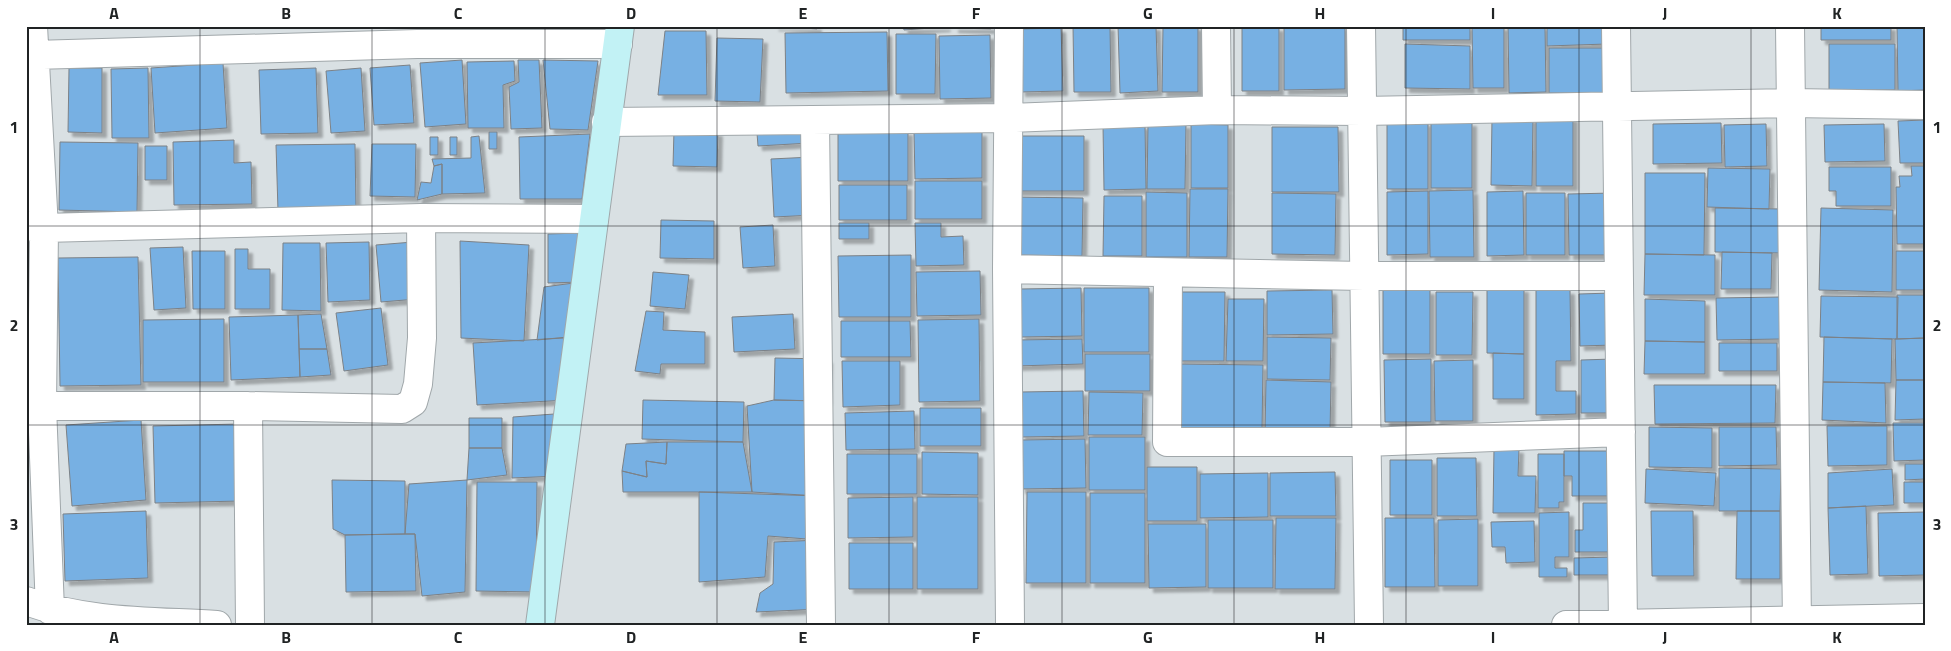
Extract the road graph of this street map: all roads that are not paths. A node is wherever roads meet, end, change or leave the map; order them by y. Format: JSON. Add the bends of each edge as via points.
{"nodes":[{"id":1,"x":33,"y":26,"type":"edge"},
{"id":2,"x":1009,"y":26,"type":"edge"},
{"id":3,"x":1216,"y":26,"type":"edge"},
{"id":4,"x":1361,"y":26,"type":"edge"},
{"id":5,"x":1616,"y":26,"type":"edge"},
{"id":6,"x":1790,"y":26,"type":"edge"},
{"id":7,"x":416,"y":35,"type":"edge"},
{"id":8,"x":619,"y":35,"type":"edge"},
{"id":9,"x":34,"y":55,"type":"junction"},
{"id":10,"x":1790,"y":104,"type":"junction"},
{"id":11,"x":1925,"y":104,"type":"edge"},
{"id":12,"x":1616,"y":105,"type":"junction"},
{"id":13,"x":1217,"y":110,"type":"junction"},
{"id":14,"x":1362,"y":111,"type":"junction"},
{"id":15,"x":1009,"y":118,"type":"junction"},
{"id":16,"x":815,"y":121,"type":"junction"},
{"id":17,"x":606,"y":122,"type":"junction"},
{"id":18,"x":421,"y":218,"type":"junction"},
{"id":19,"x":594,"y":219,"type":"junction"},
{"id":20,"x":35,"y":227,"type":"edge"},
{"id":21,"x":1007,"y":270,"type":"junction"},
{"id":22,"x":1168,"y":273,"type":"junction"},
{"id":23,"x":1364,"y":276,"type":"junction"},
{"id":24,"x":1618,"y":276,"type":"junction"},
{"id":25,"x":42,"y":406,"type":"junction"},
{"id":26,"x":248,"y":406,"type":"junction"},
{"id":27,"x":1621,"y":432,"type":"junction"},
{"id":28,"x":1366,"y":442,"type":"junction"},
{"id":29,"x":38,"y":606,"type":"edge"},
{"id":30,"x":1925,"y":618,"type":"edge"},
{"id":31,"x":1797,"y":623,"type":"edge"},
{"id":32,"x":1623,"y":624,"type":"edge"},
{"id":33,"x":217,"y":625,"type":"edge"},
{"id":34,"x":250,"y":625,"type":"edge"},
{"id":35,"x":540,"y":625,"type":"edge"},
{"id":36,"x":821,"y":625,"type":"edge"},
{"id":37,"x":1010,"y":625,"type":"edge"},
{"id":38,"x":1369,"y":625,"type":"edge"},
{"id":39,"x":1566,"y":625,"type":"edge"}],
"edges":[{"from":1,"to":9,"type":"street"},
{"from":2,"to":15,"type":"street"},
{"from":3,"to":13,"type":"street"},
{"from":4,"to":14,"type":"street"},
{"from":5,"to":12,"type":"street"},
{"from":6,"to":10,"type":"street"},
{"from":7,"to":8,"type":"street"},
{"from":7,"to":9,"type":"street"},
{"from":8,"to":17,"type":"street"},
{"from":9,"to":20,"type":"street"},
{"from":10,"to":11,"type":"street"},
{"from":10,"to":12,"type":"street"},
{"from":10,"to":31,"type":"street"},
{"from":12,"to":14,"type":"street"},
{"from":12,"to":24,"type":"street"},
{"from":13,"to":14,"type":"street"},
{"from":13,"to":15,"type":"street"},
{"from":14,"to":23,"type":"street"},
{"from":15,"to":16,"type":"street"},
{"from":15,"to":21,"type":"street"},
{"from":16,"to":17,"type":"street"},
{"from":16,"to":36,"type":"street"},
{"from":17,"to":19,"type":"street"},
{"from":18,"to":19,"type":"street"},
{"from":18,"to":20,"type":"street"},
{"from":18,"to":26,"type":"street","via":[[422,338],[418,384],[412,402],[402,409]]},
{"from":19,"to":35,"type":"street"},
{"from":20,"to":25,"type":"street"},
{"from":21,"to":22,"type":"street"},
{"from":21,"to":37,"type":"street"},
{"from":22,"to":23,"type":"street"},
{"from":22,"to":28,"type":"street","via":[[1167,442]]},
{"from":23,"to":24,"type":"street"},
{"from":23,"to":28,"type":"street"},
{"from":24,"to":27,"type":"street"},
{"from":25,"to":26,"type":"street"},
{"from":25,"to":29,"type":"street"},
{"from":26,"to":34,"type":"street"},
{"from":27,"to":28,"type":"street"},
{"from":27,"to":32,"type":"street"},
{"from":28,"to":38,"type":"street"},
{"from":29,"to":33,"type":"street","via":[[93,618]]},
{"from":30,"to":31,"type":"street"},
{"from":31,"to":32,"type":"street"},
{"from":32,"to":39,"type":"street"}]}
